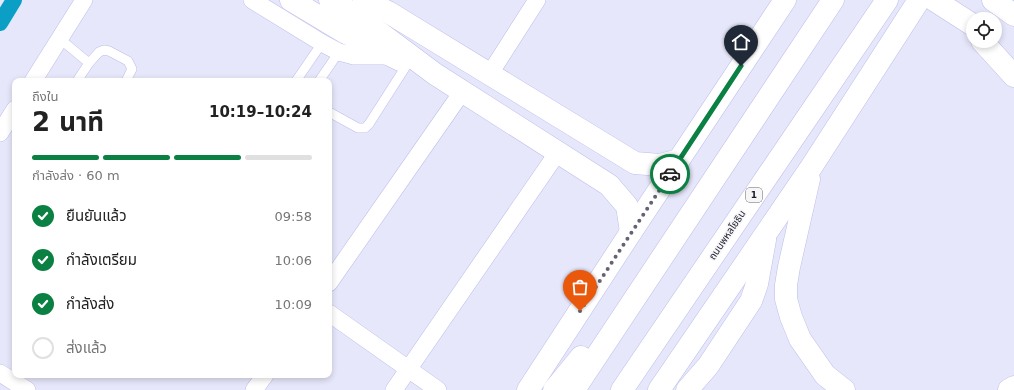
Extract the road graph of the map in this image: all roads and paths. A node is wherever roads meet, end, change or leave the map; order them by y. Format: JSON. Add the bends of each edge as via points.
{"nodes":[{"id":1,"x":84,"y":0,"type":"edge"},
{"id":2,"x":252,"y":0,"type":"edge"},
{"id":3,"x":291,"y":0,"type":"edge"},
{"id":4,"x":537,"y":0,"type":"edge"},
{"id":5,"x":785,"y":0,"type":"edge"},
{"id":6,"x":833,"y":0,"type":"edge"},
{"id":7,"x":887,"y":0,"type":"edge"},
{"id":8,"x":919,"y":0,"type":"edge"},
{"id":9,"x":934,"y":0,"type":"edge"},
{"id":10,"x":993,"y":0,"type":"edge"},
{"id":11,"x":382,"y":6,"type":"edge"},
{"id":12,"x":344,"y":9,"type":"edge"},
{"id":13,"x":1014,"y":15,"type":"edge"},
{"id":14,"x":965,"y":20,"type":"edge"},
{"id":15,"x":60,"y":39,"type":"junction"},
{"id":16,"x":322,"y":43,"type":"junction"},
{"id":17,"x":1002,"y":44,"type":"edge"},
{"id":18,"x":988,"y":48,"type":"edge"},
{"id":19,"x":339,"y":52,"type":"junction"},
{"id":20,"x":1014,"y":52,"type":"edge"},
{"id":21,"x":400,"y":60,"type":"junction"},
{"id":22,"x":89,"y":63,"type":"junction"},
{"id":23,"x":435,"y":74,"type":"junction"},
{"id":24,"x":490,"y":75,"type":"junction"},
{"id":25,"x":1014,"y":76,"type":"edge"},
{"id":26,"x":35,"y":78,"type":"edge"},
{"id":27,"x":78,"y":78,"type":"edge"},
{"id":28,"x":128,"y":78,"type":"edge"},
{"id":29,"x":298,"y":78,"type":"edge"},
{"id":30,"x":321,"y":78,"type":"edge"},
{"id":31,"x":462,"y":92,"type":"junction"},
{"id":32,"x":332,"y":114,"type":"edge"},
{"id":33,"x":12,"y":115,"type":"edge"},
{"id":34,"x":560,"y":116,"type":"junction"},
{"id":35,"x":0,"y":133,"type":"edge"},
{"id":36,"x":550,"y":147,"type":"junction"},
{"id":37,"x":679,"y":160,"type":"junction"},
{"id":38,"x":812,"y":166,"type":"junction"},
{"id":39,"x":631,"y":232,"type":"junction"},
{"id":40,"x":766,"y":233,"type":"junction"},
{"id":41,"x":332,"y":279,"type":"edge"},
{"id":42,"x":332,"y":315,"type":"edge"},
{"id":43,"x":602,"y":346,"type":"junction"},
{"id":44,"x":408,"y":370,"type":"junction"},
{"id":45,"x":0,"y":373,"type":"edge"},
{"id":46,"x":263,"y":378,"type":"edge"},
{"id":47,"x":1014,"y":387,"type":"edge"},
{"id":48,"x":27,"y":390,"type":"edge"},
{"id":49,"x":254,"y":390,"type":"edge"},
{"id":50,"x":394,"y":390,"type":"edge"},
{"id":51,"x":438,"y":390,"type":"edge"},
{"id":52,"x":528,"y":390,"type":"edge"},
{"id":53,"x":554,"y":390,"type":"edge"},
{"id":54,"x":574,"y":390,"type":"edge"},
{"id":55,"x":622,"y":390,"type":"edge"},
{"id":56,"x":659,"y":390,"type":"edge"},
{"id":57,"x":687,"y":390,"type":"edge"},
{"id":58,"x":844,"y":390,"type":"edge"},
{"id":59,"x":1009,"y":390,"type":"edge"}],
"edges":[{"from":1,"to":15,"type":"street"},
{"from":2,"to":16,"type":"street"},
{"from":3,"to":12,"type":"main road"},
{"from":4,"to":24,"type":"street"},
{"from":5,"to":37,"type":"main road"},
{"from":6,"to":43,"type":"main road"},
{"from":7,"to":55,"type":"main road","name":"ถนนพหลโยธิน","number":"1"},
{"from":8,"to":38,"type":"main road"},
{"from":9,"to":14,"type":"main road"},
{"from":10,"to":13,"type":"main road"},
{"from":11,"to":12,"type":"main road"},
{"from":11,"to":24,"type":"main road"},
{"from":12,"to":21,"type":"main road"},
{"from":12,"to":23,"type":"main road","via":[[356,15]]},
{"from":15,"to":22,"type":"lane"},
{"from":15,"to":26,"type":"street"},
{"from":16,"to":19,"type":"street"},
{"from":16,"to":29,"type":"lane"},
{"from":17,"to":20,"type":"main road"},
{"from":18,"to":25,"type":"main road"},
{"from":19,"to":21,"type":"street","via":[[354,56]]},
{"from":19,"to":30,"type":"lane"},
{"from":21,"to":23,"type":"main road"},
{"from":21,"to":32,"type":"lane","via":[[365,128],[358,128]]},
{"from":22,"to":27,"type":"lane"},
{"from":22,"to":28,"type":"lane","via":[[99,52],[110,51],[131,65]]},
{"from":23,"to":31,"type":"main road"},
{"from":24,"to":34,"type":"main road"},
{"from":31,"to":36,"type":"main road"},
{"from":31,"to":41,"type":"street"},
{"from":33,"to":35,"type":"street"},
{"from":34,"to":36,"type":"main road"},
{"from":34,"to":37,"type":"main road","via":[[635,162],[660,165]]},
{"from":36,"to":39,"type":"main road","via":[[609,185],[627,206]]},
{"from":36,"to":44,"type":"street"},
{"from":37,"to":39,"type":"main road"},
{"from":38,"to":40,"type":"main road"},
{"from":38,"to":58,"type":"main road","via":[[789,267],[786,299],[800,340],[825,375]]},
{"from":39,"to":52,"type":"main road"},
{"from":40,"to":56,"type":"main road"},
{"from":40,"to":57,"type":"main road","via":[[757,284],[751,301],[708,366]]},
{"from":42,"to":44,"type":"street"},
{"from":43,"to":53,"type":"main road","via":[[592,349],[579,359]]},
{"from":43,"to":54,"type":"main road"},
{"from":44,"to":50,"type":"street"},
{"from":44,"to":51,"type":"street"},
{"from":45,"to":48,"type":"street"},
{"from":46,"to":49,"type":"street"},
{"from":47,"to":59,"type":"main road"}]}
